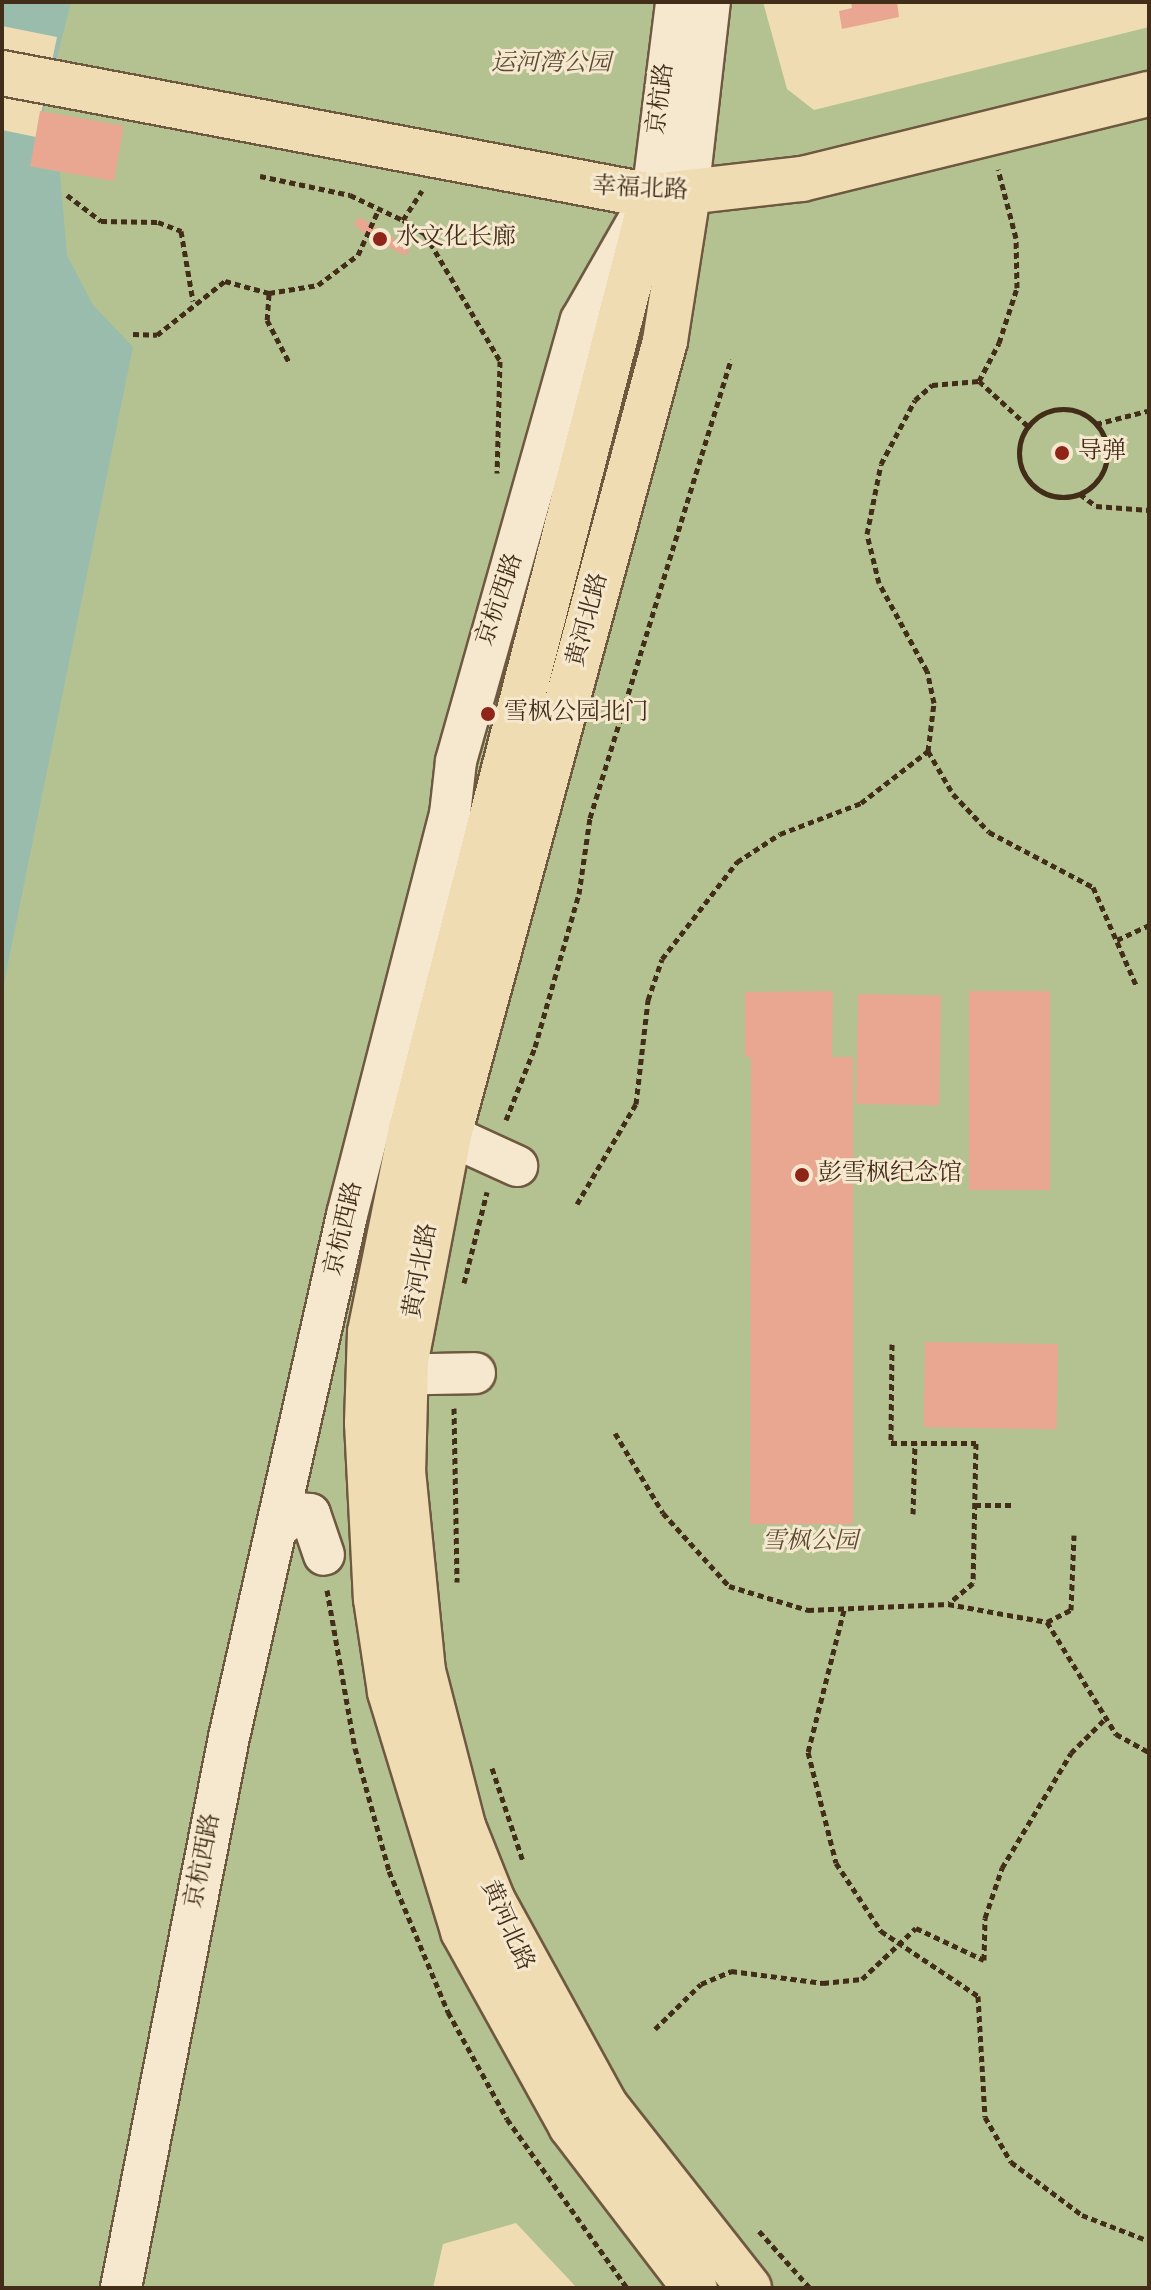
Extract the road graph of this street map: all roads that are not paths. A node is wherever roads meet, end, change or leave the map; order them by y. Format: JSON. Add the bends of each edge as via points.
{"nodes":[{"id":1,"x":676,"y":2,"type":"edge"},
{"id":2,"x":710,"y":2,"type":"edge"},
{"id":3,"x":2,"y":73,"type":"edge"},
{"id":4,"x":1149,"y":94,"type":"edge"},
{"id":5,"x":670,"y":195,"type":"junction"},
{"id":6,"x":430,"y":1132,"type":"junction"},
{"id":7,"x":506,"y":1161,"type":"road end"},
{"id":8,"x":464,"y":1374,"type":"road end"},
{"id":9,"x":386,"y":1375,"type":"junction"},
{"id":10,"x":278,"y":1528,"type":"junction"},
{"id":11,"x":324,"y":1555,"type":"dead end"},
{"id":12,"x":121,"y":2288,"type":"edge"},
{"id":13,"x":695,"y":2288,"type":"edge"},
{"id":14,"x":749,"y":2288,"type":"edge"}],
"edges":[{"from":1,"to":5,"type":"street","name":"京杭路"},
{"from":2,"to":5,"type":"street","name":"京杭路"},
{"from":3,"to":5,"type":"main road","name":"幸福北路","via":[[436,158]]},
{"from":4,"to":5,"type":"main road","name":"幸福北路","via":[[802,179]]},
{"from":5,"to":6,"type":"main road","name":"黄河北路"},
{"from":5,"to":10,"type":"street","name":"京杭西路","via":[[581,320],[483,649]]},
{"from":6,"to":7,"type":"street"},
{"from":6,"to":9,"type":"main road","name":"黄河北路"},
{"from":8,"to":9,"type":"street"},
{"from":9,"to":13,"type":"main road","name":"黄河北路","via":[[376,1599],[390,1692],[440,1865],[463,1931],[571,2126]]},
{"from":9,"to":14,"type":"main road","name":"黄河北路","via":[[410,1585],[436,1731],[463,1826],[527,1975],[605,2105]]},
{"from":10,"to":11,"type":"street","via":[[296,1513],[310,1514]]},
{"from":10,"to":12,"type":"street","name":"京杭西路","via":[[229,1737]]}]}
